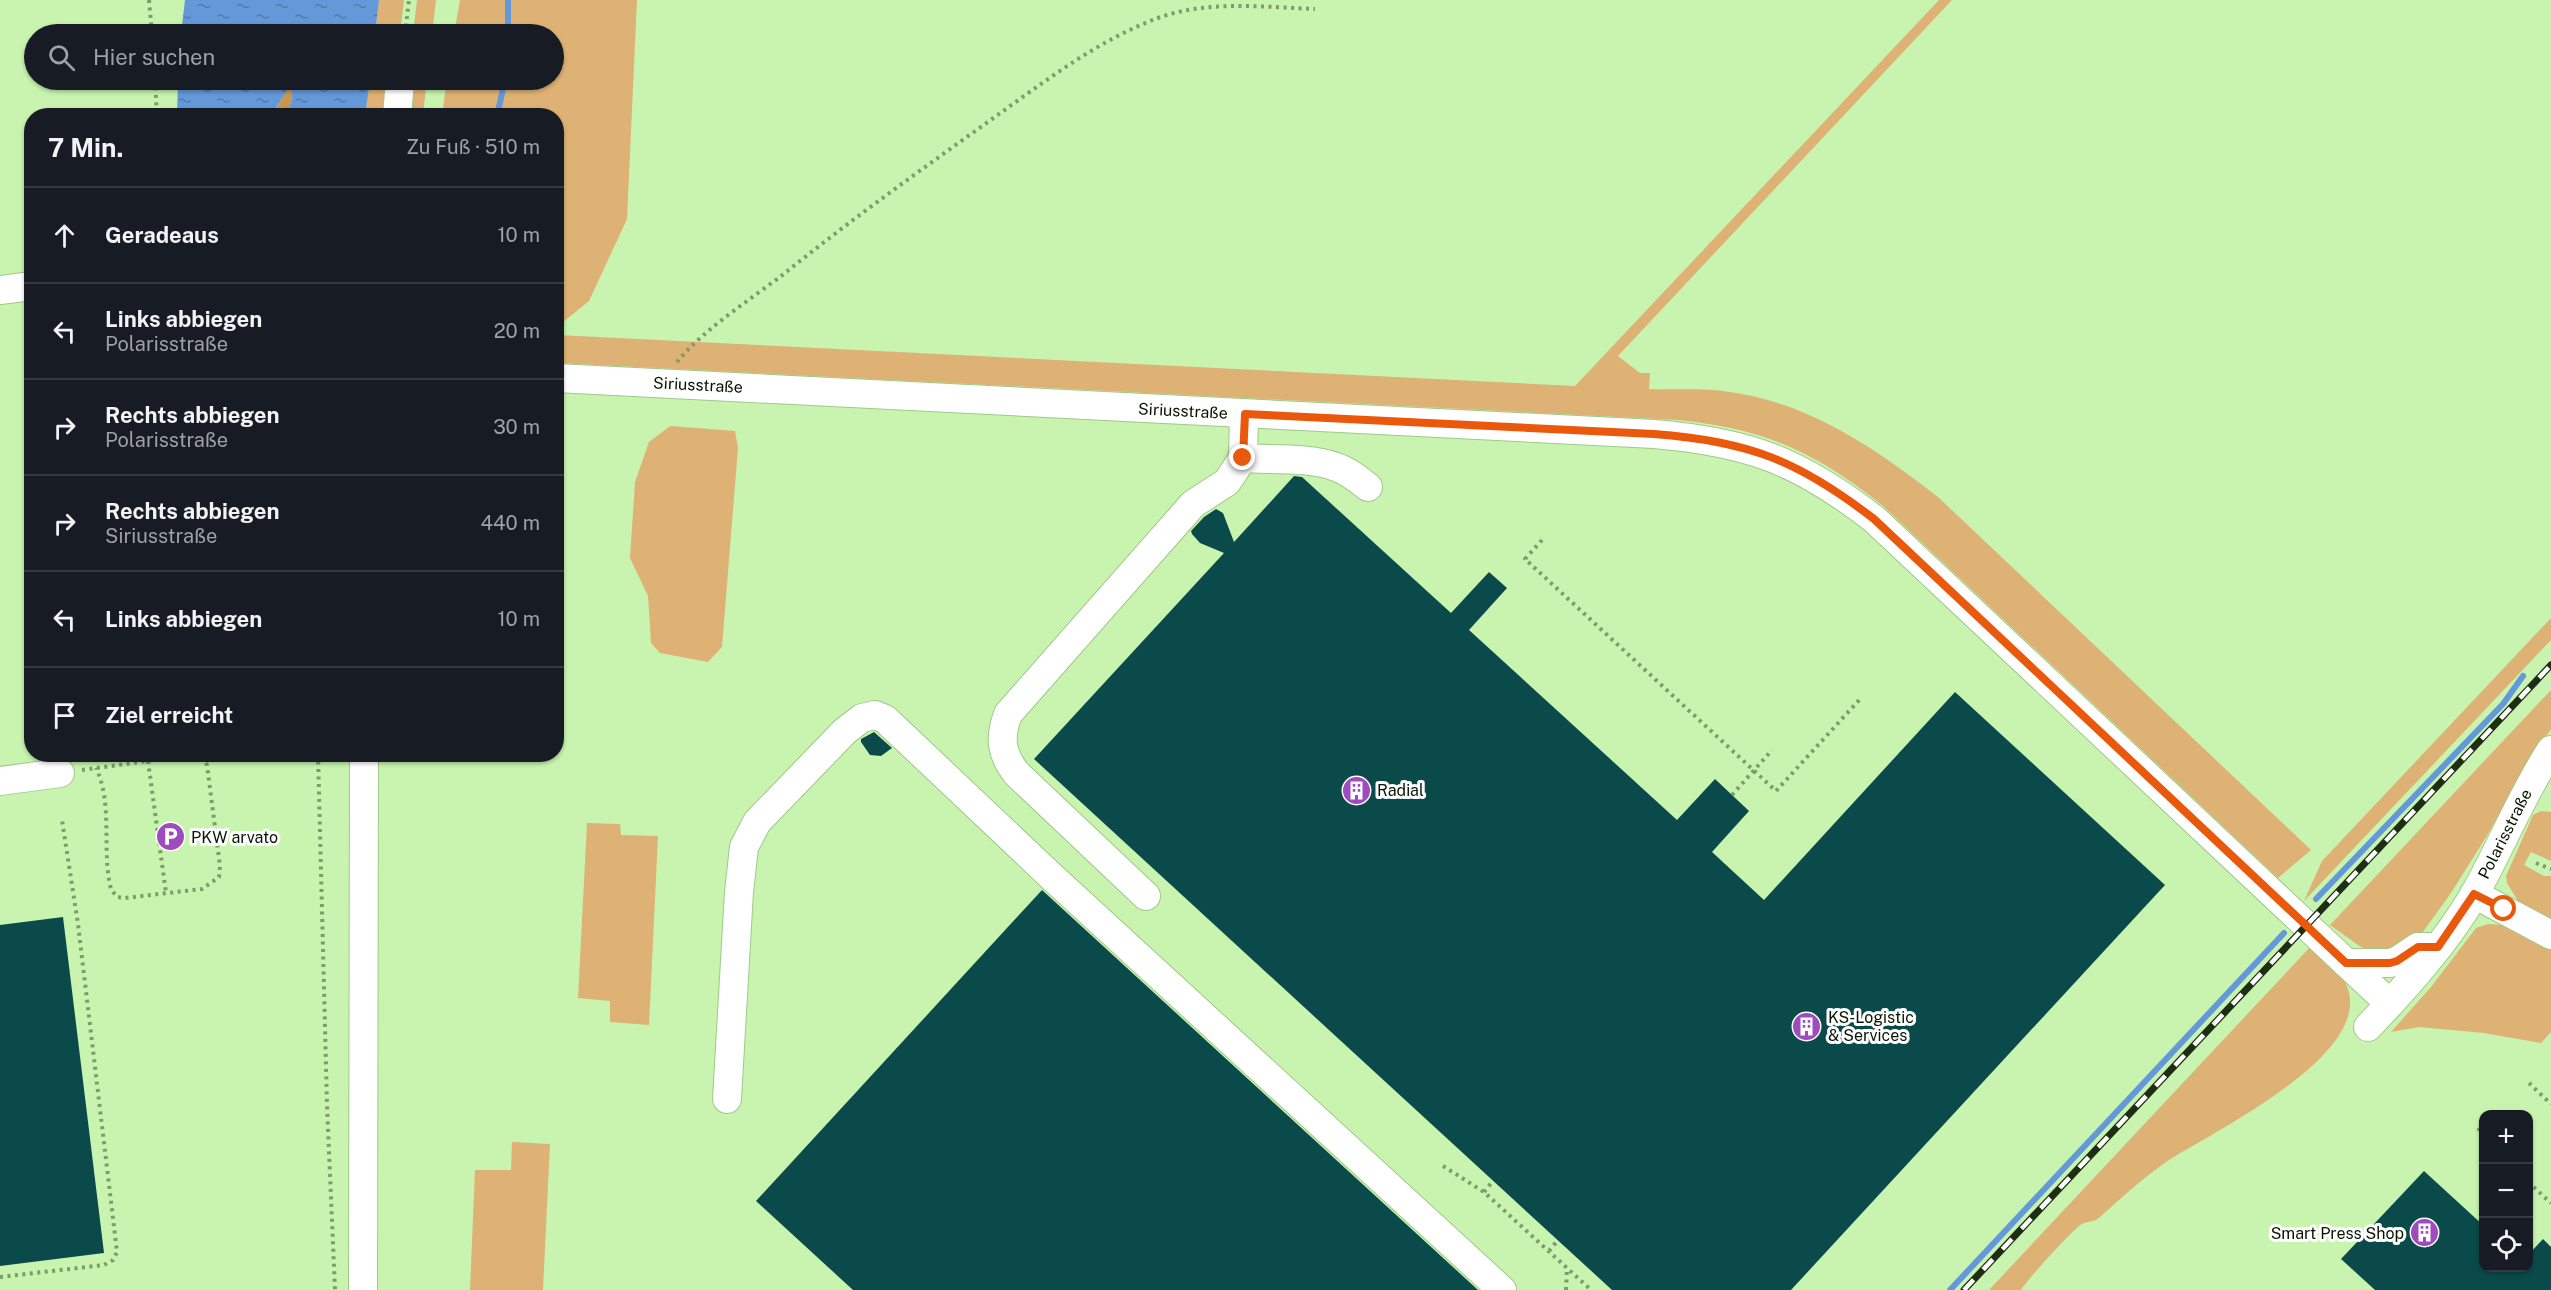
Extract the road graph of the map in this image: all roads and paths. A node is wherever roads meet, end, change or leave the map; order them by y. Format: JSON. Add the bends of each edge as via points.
{"nodes":[{"id":1,"x":148,"y":0,"type":"edge"},
{"id":2,"x":410,"y":0,"type":"edge"},
{"id":3,"x":1316,"y":9,"type":"dead end"},
{"id":4,"x":151,"y":24,"type":"edge"},
{"id":5,"x":406,"y":24,"type":"edge"},
{"id":6,"x":156,"y":90,"type":"edge"},
{"id":7,"x":399,"y":90,"type":"edge"},
{"id":8,"x":157,"y":108,"type":"edge"},
{"id":9,"x":398,"y":108,"type":"edge"},
{"id":10,"x":24,"y":287,"type":"edge"},
{"id":11,"x":0,"y":290,"type":"edge"},
{"id":12,"x":564,"y":378,"type":"edge"},
{"id":13,"x":665,"y":384,"type":"junction"},
{"id":14,"x":1245,"y":414,"type":"junction"},
{"id":15,"x":1243,"y":458,"type":"junction"},
{"id":16,"x":1368,"y":487,"type":"dead end"},
{"id":17,"x":1542,"y":540,"type":"dead end"},
{"id":18,"x":1862,"y":698,"type":"dead end"},
{"id":19,"x":1772,"y":750,"type":"dead end"},
{"id":20,"x":2551,"y":750,"type":"edge"},
{"id":21,"x":141,"y":762,"type":"edge"},
{"id":22,"x":148,"y":762,"type":"edge"},
{"id":23,"x":205,"y":762,"type":"edge"},
{"id":24,"x":318,"y":762,"type":"edge"},
{"id":25,"x":364,"y":762,"type":"edge"},
{"id":26,"x":96,"y":768,"type":"junction"},
{"id":27,"x":1754,"y":771,"type":"junction"},
{"id":28,"x":60,"y":773,"type":"joint"},
{"id":29,"x":0,"y":781,"type":"edge"},
{"id":30,"x":1732,"y":795,"type":"dead end"},
{"id":31,"x":63,"y":820,"type":"dead end"},
{"id":32,"x":2536,"y":862,"type":"dead end"},
{"id":33,"x":2551,"y":869,"type":"edge"},
{"id":34,"x":166,"y":893,"type":"junction"},
{"id":35,"x":2474,"y":894,"type":"junction"},
{"id":36,"x":1146,"y":896,"type":"dead end"},
{"id":37,"x":2551,"y":935,"type":"edge"},
{"id":38,"x":2438,"y":947,"type":"junction"},
{"id":39,"x":2346,"y":963,"type":"junction"},
{"id":40,"x":2390,"y":1004,"type":"junction"},
{"id":41,"x":2368,"y":1027,"type":"dead end"},
{"id":42,"x":2529,"y":1083,"type":"dead end"},
{"id":43,"x":727,"y":1099,"type":"dead end"},
{"id":44,"x":2551,"y":1104,"type":"edge"},
{"id":45,"x":1443,"y":1166,"type":"dead end"},
{"id":46,"x":1492,"y":1182,"type":"dead end"},
{"id":47,"x":2533,"y":1186,"type":"edge"},
{"id":48,"x":1484,"y":1192,"type":"junction"},
{"id":49,"x":2551,"y":1203,"type":"edge"},
{"id":50,"x":1558,"y":1240,"type":"dead end"},
{"id":51,"x":1549,"y":1251,"type":"junction"},
{"id":52,"x":1567,"y":1268,"type":"junction"},
{"id":53,"x":0,"y":1277,"type":"edge"},
{"id":54,"x":334,"y":1290,"type":"edge"},
{"id":55,"x":363,"y":1290,"type":"edge"},
{"id":56,"x":1502,"y":1290,"type":"edge"},
{"id":57,"x":1566,"y":1290,"type":"edge"},
{"id":58,"x":1591,"y":1290,"type":"edge"}],
"edges":[{"from":1,"to":4,"type":"path"},
{"from":2,"to":5,"type":"path"},
{"from":3,"to":13,"type":"path","via":[[1229,6],[1191,10],[1160,18],[1119,36],[1016,102],[833,234],[689,349],[669,372]]},
{"from":6,"to":8,"type":"path"},
{"from":7,"to":9,"type":"street"},
{"from":10,"to":11,"type":"street"},
{"from":12,"to":13,"type":"street","name":"Siriusstraße"},
{"from":13,"to":14,"type":"street","name":"Siriusstraße"},
{"from":14,"to":15,"type":"street"},
{"from":14,"to":39,"type":"street","name":"Siriusstraße","via":[[1701,438],[1750,449],[1789,464],[1820,480],[1874,519]]},
{"from":15,"to":16,"type":"street","via":[[1334,466]]},
{"from":15,"to":36,"type":"street","via":[[1227,482],[1193,504],[1008,714],[1002,730],[1006,761],[1017,774]]},
{"from":17,"to":27,"type":"path","via":[[1525,559]]},
{"from":18,"to":27,"type":"path","via":[[1776,791]]},
{"from":19,"to":27,"type":"path"},
{"from":20,"to":35,"type":"street","name":"Polarisstraße","via":[[2523,796]]},
{"from":21,"to":26,"type":"path"},
{"from":22,"to":34,"type":"path"},
{"from":23,"to":34,"type":"path","via":[[219,877],[202,889]]},
{"from":24,"to":54,"type":"path"},
{"from":25,"to":55,"type":"street"},
{"from":26,"to":28,"type":"path"},
{"from":26,"to":34,"type":"path","via":[[108,831],[112,892],[125,898]]},
{"from":27,"to":30,"type":"path"},
{"from":28,"to":29,"type":"street"},
{"from":31,"to":53,"type":"path","via":[[117,1252],[104,1265]]},
{"from":32,"to":33,"type":"path"},
{"from":35,"to":37,"type":"street"},
{"from":35,"to":38,"type":"street","name":"Polarisstraße"},
{"from":38,"to":39,"type":"street","via":[[2418,947],[2390,963]]},
{"from":38,"to":40,"type":"street","name":"Polarisstraße"},
{"from":39,"to":40,"type":"street","name":"Siriusstraße"},
{"from":40,"to":41,"type":"street","name":"Polarisstraße"},
{"from":42,"to":44,"type":"path"},
{"from":43,"to":56,"type":"street","via":[[744,848],[757,822],[845,731],[862,718],[874,715],[885,719]]},
{"from":45,"to":48,"type":"path"},
{"from":46,"to":48,"type":"path"},
{"from":47,"to":49,"type":"path"},
{"from":48,"to":51,"type":"path"},
{"from":50,"to":51,"type":"path"},
{"from":51,"to":52,"type":"path"},
{"from":52,"to":57,"type":"path"},
{"from":52,"to":58,"type":"path"}]}
